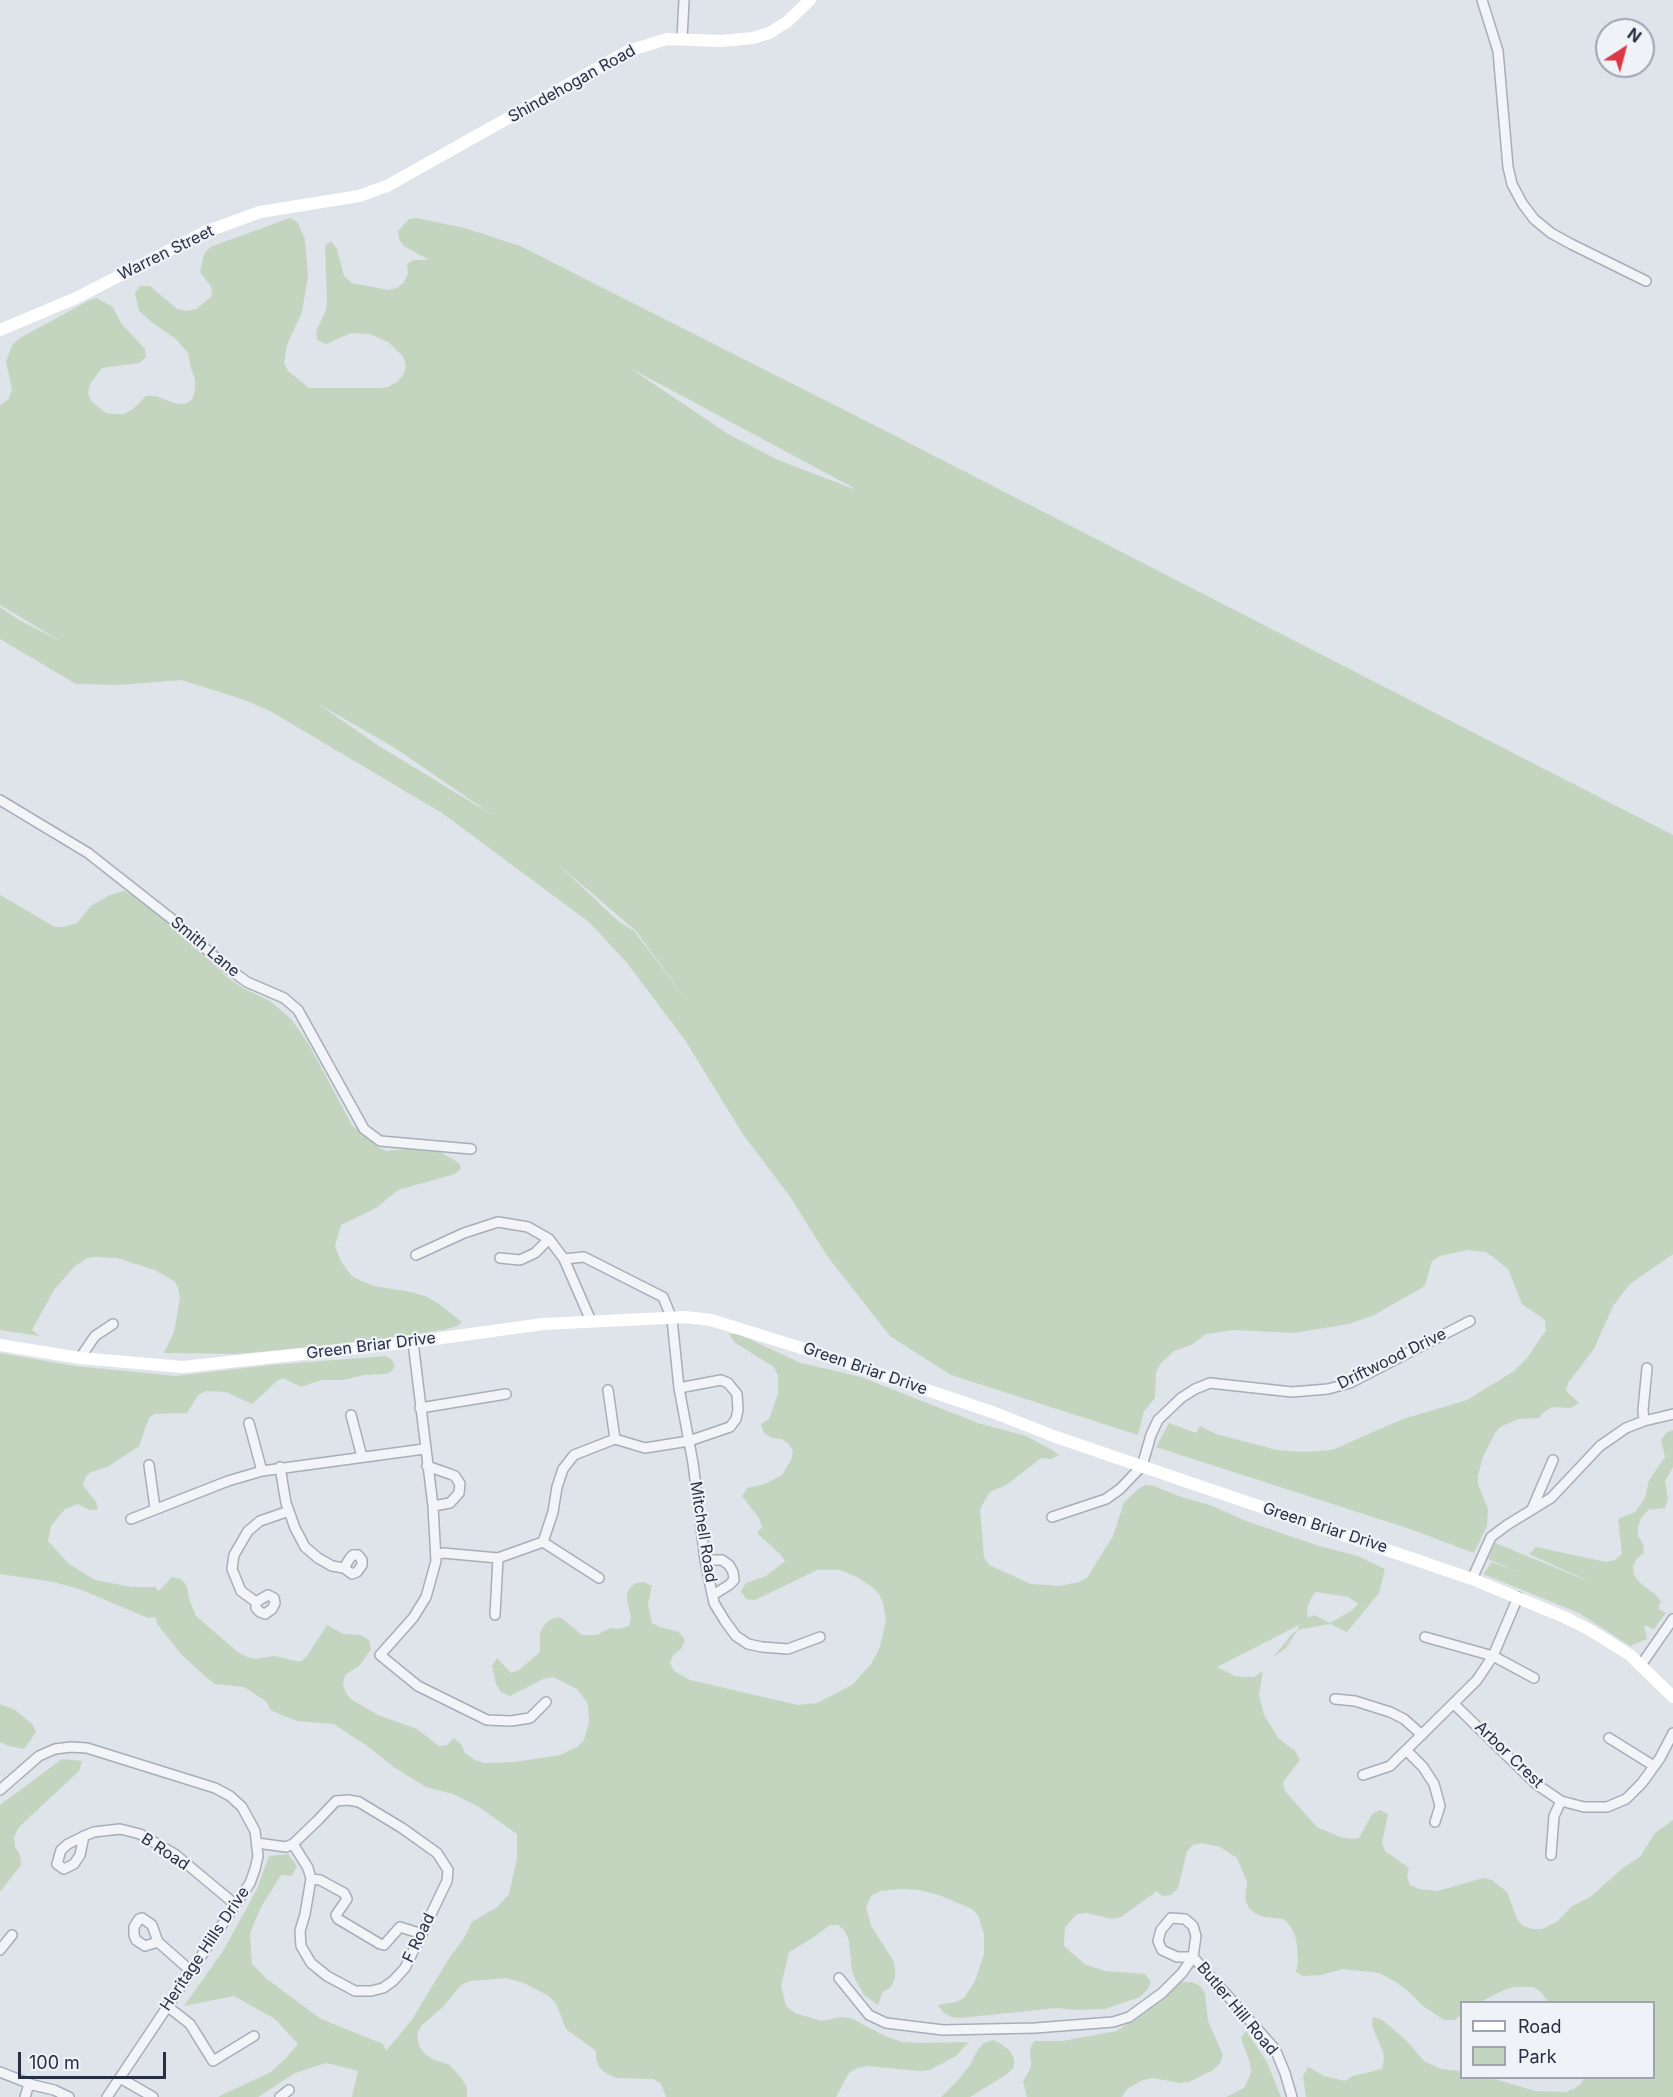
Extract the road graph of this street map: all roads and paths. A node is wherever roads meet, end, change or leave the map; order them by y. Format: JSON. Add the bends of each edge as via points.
{"nodes":[{"id":1,"x":684,"y":0,"type":"edge"},
{"id":2,"x":810,"y":0,"type":"edge"},
{"id":3,"x":1482,"y":0,"type":"edge"},
{"id":4,"x":682,"y":39,"type":"junction"},
{"id":5,"x":339,"y":200,"type":"joint"},
{"id":6,"x":1646,"y":281,"type":"dead end"},
{"id":7,"x":0,"y":330,"type":"edge"},
{"id":8,"x":0,"y":800,"type":"edge"},
{"id":9,"x":471,"y":1149,"type":"dead end"},
{"id":10,"x":549,"y":1239,"type":"junction"},
{"id":11,"x":416,"y":1255,"type":"dead end"},
{"id":12,"x":500,"y":1258,"type":"dead end"},
{"id":13,"x":564,"y":1259,"type":"junction"},
{"id":14,"x":672,"y":1319,"type":"junction"},
{"id":15,"x":591,"y":1321,"type":"junction"},
{"id":16,"x":1470,"y":1321,"type":"dead end"},
{"id":17,"x":113,"y":1324,"type":"dead end"},
{"id":18,"x":413,"y":1342,"type":"junction"},
{"id":19,"x":0,"y":1345,"type":"edge"},
{"id":20,"x":80,"y":1358,"type":"junction"},
{"id":21,"x":1647,"y":1368,"type":"dead end"},
{"id":22,"x":679,"y":1388,"type":"junction"},
{"id":23,"x":608,"y":1390,"type":"dead end"},
{"id":24,"x":506,"y":1394,"type":"dead end"},
{"id":25,"x":420,"y":1408,"type":"junction"},
{"id":26,"x":1673,"y":1414,"type":"edge"},
{"id":27,"x":351,"y":1415,"type":"dead end"},
{"id":28,"x":1644,"y":1420,"type":"junction"},
{"id":29,"x":249,"y":1423,"type":"dead end"},
{"id":30,"x":615,"y":1439,"type":"junction"},
{"id":31,"x":689,"y":1441,"type":"junction"},
{"id":32,"x":424,"y":1449,"type":"junction"},
{"id":33,"x":362,"y":1457,"type":"junction"},
{"id":34,"x":1553,"y":1460,"type":"dead end"},
{"id":35,"x":149,"y":1466,"type":"dead end"},
{"id":36,"x":427,"y":1466,"type":"junction"},
{"id":37,"x":1142,"y":1466,"type":"junction"},
{"id":38,"x":280,"y":1467,"type":"junction"},
{"id":39,"x":262,"y":1471,"type":"junction"},
{"id":40,"x":433,"y":1506,"type":"junction"},
{"id":41,"x":155,"y":1508,"type":"junction"},
{"id":42,"x":289,"y":1511,"type":"junction"},
{"id":43,"x":1531,"y":1511,"type":"junction"},
{"id":44,"x":1052,"y":1517,"type":"dead end"},
{"id":45,"x":131,"y":1519,"type":"dead end"},
{"id":46,"x":543,"y":1542,"type":"junction"},
{"id":47,"x":436,"y":1555,"type":"junction"},
{"id":48,"x":498,"y":1558,"type":"junction"},
{"id":49,"x":705,"y":1560,"type":"junction"},
{"id":50,"x":344,"y":1568,"type":"dead end"},
{"id":51,"x":599,"y":1578,"type":"dead end"},
{"id":52,"x":1472,"y":1579,"type":"junction"},
{"id":53,"x":713,"y":1595,"type":"junction"},
{"id":54,"x":1518,"y":1597,"type":"junction"},
{"id":55,"x":256,"y":1602,"type":"dead end"},
{"id":56,"x":495,"y":1615,"type":"dead end"},
{"id":57,"x":1673,"y":1619,"type":"edge"},
{"id":58,"x":820,"y":1637,"type":"dead end"},
{"id":59,"x":1425,"y":1637,"type":"dead end"},
{"id":60,"x":1493,"y":1656,"type":"junction"},
{"id":61,"x":1641,"y":1665,"type":"junction"},
{"id":62,"x":1534,"y":1678,"type":"dead end"},
{"id":63,"x":1673,"y":1697,"type":"edge"},
{"id":64,"x":1335,"y":1699,"type":"dead end"},
{"id":65,"x":546,"y":1702,"type":"dead end"},
{"id":66,"x":1454,"y":1704,"type":"junction"},
{"id":67,"x":1673,"y":1733,"type":"edge"},
{"id":68,"x":1422,"y":1735,"type":"junction"},
{"id":69,"x":1609,"y":1738,"type":"dead end"},
{"id":70,"x":1406,"y":1750,"type":"junction"},
{"id":71,"x":1654,"y":1766,"type":"junction"},
{"id":72,"x":1363,"y":1775,"type":"dead end"},
{"id":73,"x":0,"y":1790,"type":"edge"},
{"id":74,"x":1561,"y":1801,"type":"junction"},
{"id":75,"x":1435,"y":1822,"type":"dead end"},
{"id":76,"x":84,"y":1836,"type":"dead end"},
{"id":77,"x":257,"y":1843,"type":"junction"},
{"id":78,"x":293,"y":1844,"type":"junction"},
{"id":79,"x":1551,"y":1855,"type":"dead end"},
{"id":80,"x":311,"y":1879,"type":"junction"},
{"id":81,"x":236,"y":1905,"type":"junction"},
{"id":82,"x":422,"y":1934,"type":"junction"},
{"id":83,"x":12,"y":1935,"type":"dead end"},
{"id":84,"x":158,"y":1942,"type":"dead end"},
{"id":85,"x":0,"y":1950,"type":"edge"},
{"id":86,"x":1192,"y":1957,"type":"junction"},
{"id":87,"x":191,"y":1971,"type":"junction"},
{"id":88,"x":839,"y":1978,"type":"dead end"},
{"id":89,"x":167,"y":2006,"type":"junction"},
{"id":90,"x":255,"y":2036,"type":"dead end"},
{"id":91,"x":0,"y":2072,"type":"edge"},
{"id":92,"x":120,"y":2078,"type":"junction"},
{"id":93,"x":29,"y":2084,"type":"junction"},
{"id":94,"x":289,"y":2090,"type":"dead end"},
{"id":95,"x":26,"y":2097,"type":"edge"},
{"id":96,"x":69,"y":2097,"type":"edge"},
{"id":97,"x":107,"y":2097,"type":"edge"},
{"id":98,"x":153,"y":2097,"type":"edge"},
{"id":99,"x":280,"y":2097,"type":"edge"},
{"id":100,"x":1292,"y":2097,"type":"edge"}],
"edges":[{"from":1,"to":4,"type":"street"},
{"from":2,"to":4,"type":"street","name":"Shindehogan Road","via":[[786,22],[753,38],[721,42]]},
{"from":3,"to":6,"type":"street","via":[[1498,53],[1508,167],[1522,203],[1551,232]]},
{"from":4,"to":5,"type":"street","name":"Shindehogan Road","via":[[657,41],[628,51],[387,186]]},
{"from":5,"to":7,"type":"street","name":"Warren Street","via":[[260,212],[205,232],[75,298]]},
{"from":8,"to":9,"type":"street","name":"Smith Lane","via":[[88,853],[232,971],[284,998],[298,1010],[364,1130],[380,1141]]},
{"from":10,"to":11,"type":"street","via":[[528,1227],[498,1222]]},
{"from":10,"to":12,"type":"street","via":[[535,1253],[520,1260]]},
{"from":10,"to":13,"type":"street"},
{"from":13,"to":14,"type":"street","via":[[584,1257],[663,1297]]},
{"from":13,"to":15,"type":"street"},
{"from":14,"to":15,"type":"street","name":"Green Briar Drive"},
{"from":14,"to":22,"type":"street","name":"Mitchell Road"},
{"from":14,"to":37,"type":"street","name":"Green Briar Drive","via":[[711,1320],[782,1341]]},
{"from":15,"to":18,"type":"street","name":"Green Briar Drive"},
{"from":16,"to":37,"type":"street","name":"Driftwood Drive","via":[[1350,1383],[1328,1389],[1292,1392],[1210,1383],[1195,1389],[1158,1420]]},
{"from":17,"to":20,"type":"street","via":[[95,1336]]},
{"from":18,"to":20,"type":"street","name":"Green Briar Drive","via":[[183,1367]]},
{"from":18,"to":25,"type":"street"},
{"from":19,"to":20,"type":"street","name":"Green Briar Drive"},
{"from":21,"to":28,"type":"street"},
{"from":22,"to":31,"type":"street","name":"Mitchell Road"},
{"from":22,"to":31,"type":"street","via":[[721,1380],[736,1394],[738,1410],[730,1427]]},
{"from":23,"to":30,"type":"street"},
{"from":24,"to":25,"type":"street"},
{"from":25,"to":32,"type":"street"},
{"from":26,"to":28,"type":"street"},
{"from":27,"to":33,"type":"street"},
{"from":28,"to":43,"type":"street","via":[[1600,1446],[1551,1498]]},
{"from":29,"to":39,"type":"street"},
{"from":30,"to":31,"type":"street","via":[[645,1448]]},
{"from":30,"to":46,"type":"street","via":[[574,1455],[562,1469]]},
{"from":31,"to":49,"type":"street","name":"Mitchell Road"},
{"from":32,"to":33,"type":"street"},
{"from":32,"to":36,"type":"street"},
{"from":33,"to":38,"type":"street"},
{"from":34,"to":43,"type":"street"},
{"from":35,"to":41,"type":"street"},
{"from":36,"to":40,"type":"street"},
{"from":36,"to":40,"type":"street","via":[[455,1476],[460,1484],[459,1493],[450,1503]]},
{"from":37,"to":44,"type":"street","via":[[1106,1499]]},
{"from":37,"to":52,"type":"street","name":"Green Briar Drive"},
{"from":38,"to":39,"type":"street"},
{"from":38,"to":42,"type":"street"},
{"from":39,"to":41,"type":"street"},
{"from":40,"to":47,"type":"street"},
{"from":41,"to":45,"type":"street"},
{"from":42,"to":50,"type":"street","via":[[305,1547],[332,1566]]},
{"from":42,"to":55,"type":"street","via":[[260,1521],[234,1555],[232,1569],[241,1591]]},
{"from":43,"to":52,"type":"street","via":[[1491,1537]]},
{"from":46,"to":48,"type":"street"},
{"from":46,"to":51,"type":"street"},
{"from":47,"to":48,"type":"street"},
{"from":47,"to":65,"type":"street","via":[[426,1597],[413,1618],[381,1651],[381,1658],[418,1686],[487,1720],[530,1718]]},
{"from":48,"to":56,"type":"street"},
{"from":49,"to":53,"type":"street","name":"Mitchell Road"},
{"from":49,"to":53,"type":"street","via":[[722,1560],[733,1572],[734,1580]]},
{"from":52,"to":54,"type":"street","name":"Green Briar Drive"},
{"from":53,"to":58,"type":"street","name":"Mitchell Road","via":[[725,1621],[748,1644],[788,1648]]},
{"from":54,"to":60,"type":"street"},
{"from":54,"to":61,"type":"street","name":"Green Briar Drive","via":[[1590,1630]]},
{"from":57,"to":61,"type":"street"},
{"from":59,"to":60,"type":"street"},
{"from":60,"to":62,"type":"street"},
{"from":60,"to":66,"type":"street"},
{"from":61,"to":63,"type":"street","name":"Green Briar Drive"},
{"from":64,"to":68,"type":"street","via":[[1390,1712]]},
{"from":66,"to":68,"type":"street"},
{"from":66,"to":74,"type":"street","name":"Arbor Crest","via":[[1536,1784]]},
{"from":67,"to":71,"type":"street","name":"Arbor Crest"},
{"from":68,"to":70,"type":"street"},
{"from":69,"to":71,"type":"street"},
{"from":70,"to":72,"type":"street","via":[[1390,1766]]},
{"from":70,"to":75,"type":"street","via":[[1434,1784],[1440,1806]]},
{"from":71,"to":74,"type":"street","name":"Arbor Crest","via":[[1626,1799],[1607,1807]]},
{"from":73,"to":77,"type":"street","name":"Heritage Hills Drive","via":[[39,1756],[55,1749],[87,1748],[201,1783],[230,1796],[250,1819]]},
{"from":74,"to":79,"type":"street","via":[[1554,1816]]},
{"from":76,"to":81,"type":"street","name":"B Road","via":[[120,1829],[140,1834],[176,1856]]},
{"from":77,"to":78,"type":"street","via":[[285,1847]]},
{"from":77,"to":81,"type":"street","name":"Heritage Hills Drive","via":[[255,1869]]},
{"from":78,"to":80,"type":"street"},
{"from":78,"to":82,"type":"street","name":"F Road","via":[[336,1801],[359,1802],[402,1828],[437,1853],[448,1870],[447,1881]]},
{"from":80,"to":82,"type":"street","via":[[344,1893],[347,1899],[336,1915],[338,1919],[380,1944],[384,1945],[400,1927]]},
{"from":80,"to":82,"type":"street","name":"F Road","via":[[300,1931],[301,1946],[311,1963],[355,1991],[383,1988],[393,1981],[405,1968]]},
{"from":81,"to":87,"type":"street","name":"Heritage Hills Drive"},
{"from":83,"to":85,"type":"street"},
{"from":84,"to":87,"type":"street"},
{"from":86,"to":86,"type":"street","via":[[1196,1936],[1193,1926],[1185,1919],[1171,1918],[1161,1930],[1158,1941],[1162,1950],[1177,1957]]},
{"from":86,"to":88,"type":"street","via":[[1162,1993],[1129,2017],[1113,2022],[1035,2028],[943,2030],[886,2024],[868,2015]]},
{"from":86,"to":100,"type":"street","name":"Butler Hill Road","via":[[1275,2049]]},
{"from":87,"to":89,"type":"street","name":"Heritage Hills Drive"},
{"from":89,"to":90,"type":"street","via":[[190,2025],[213,2061]]},
{"from":89,"to":92,"type":"street","name":"Heritage Hills Drive"},
{"from":91,"to":93,"type":"street"},
{"from":92,"to":97,"type":"street","name":"Heritage Hills Drive"},
{"from":92,"to":98,"type":"street"},
{"from":93,"to":95,"type":"street"},
{"from":93,"to":96,"type":"street"},
{"from":94,"to":99,"type":"street"}]}
